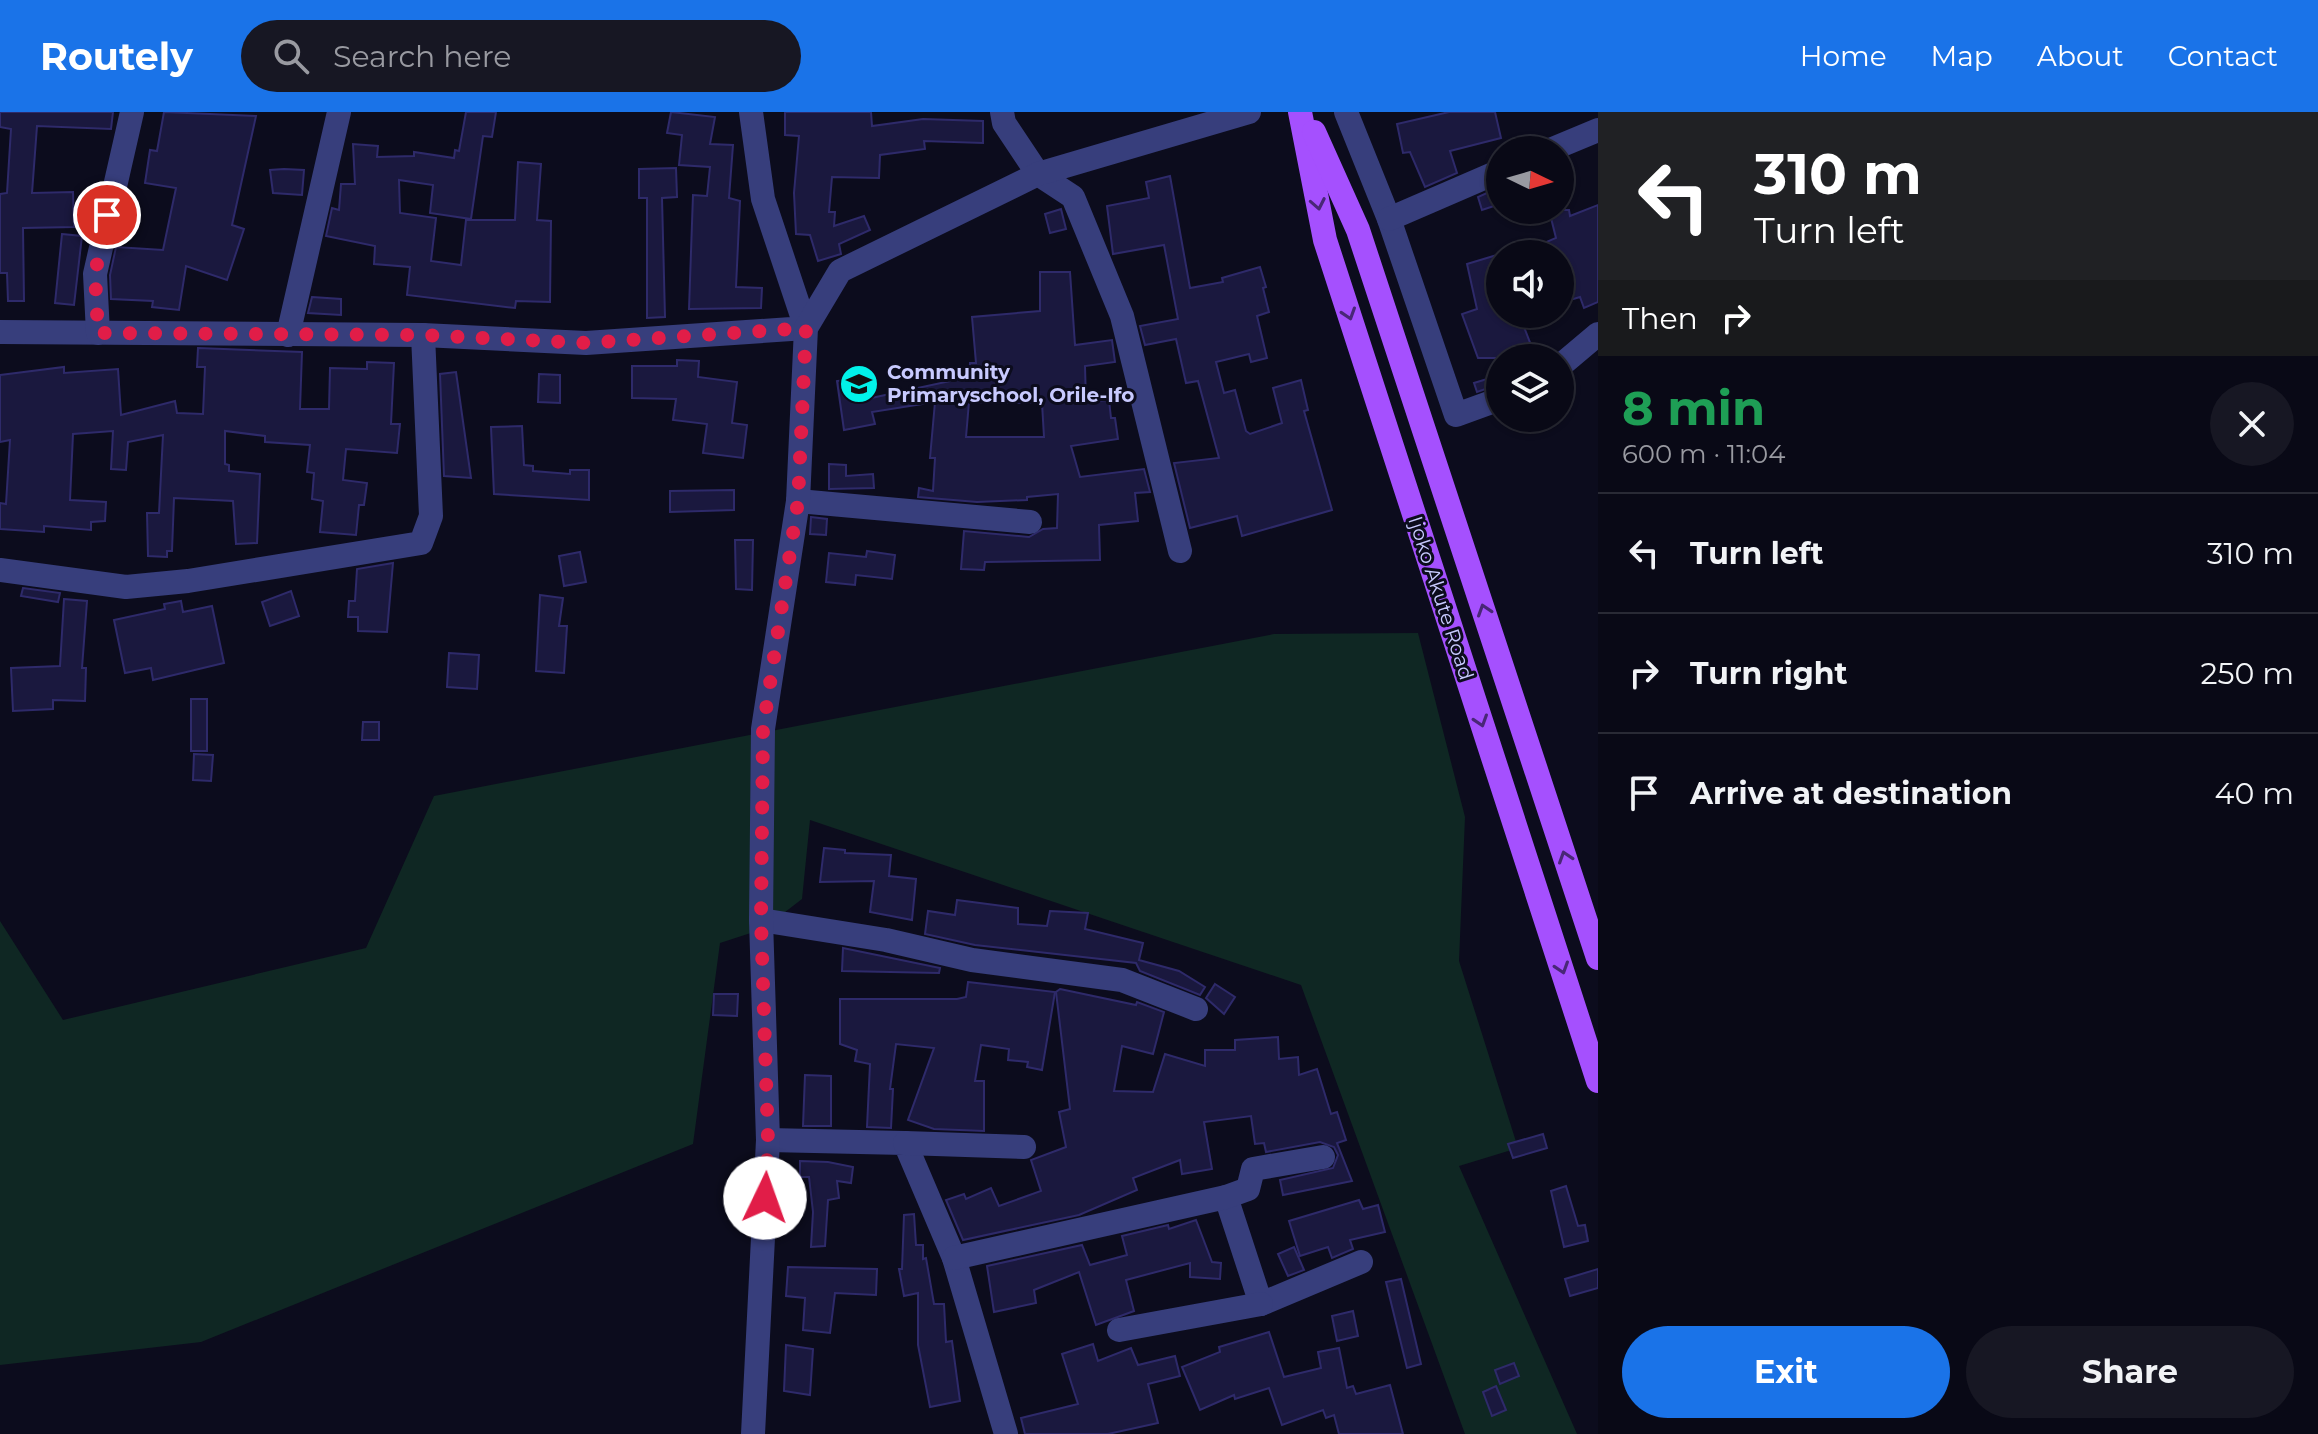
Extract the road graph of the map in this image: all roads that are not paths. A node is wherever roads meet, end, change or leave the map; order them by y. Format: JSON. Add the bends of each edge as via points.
{"nodes":[{"id":1,"x":132,"y":112,"type":"edge"},
{"id":2,"x":339,"y":112,"type":"edge"},
{"id":3,"x":751,"y":112,"type":"edge"},
{"id":4,"x":1002,"y":112,"type":"edge"},
{"id":5,"x":1249,"y":112,"type":"edge"},
{"id":6,"x":1302,"y":112,"type":"edge"},
{"id":7,"x":1346,"y":112,"type":"edge"},
{"id":8,"x":1598,"y":130,"type":"edge"},
{"id":9,"x":1574,"y":140,"type":"edge"},
{"id":10,"x":1038,"y":174,"type":"junction"},
{"id":11,"x":1486,"y":177,"type":"edge"},
{"id":12,"x":1389,"y":219,"type":"junction"},
{"id":13,"x":806,"y":328,"type":"junction"},
{"id":14,"x":0,"y":332,"type":"edge"},
{"id":15,"x":98,"y":333,"type":"junction"},
{"id":16,"x":1598,"y":334,"type":"edge"},
{"id":17,"x":288,"y":335,"type":"junction"},
{"id":18,"x":423,"y":335,"type":"junction"},
{"id":19,"x":1574,"y":354,"type":"edge"},
{"id":20,"x":1486,"y":404,"type":"edge"},
{"id":21,"x":798,"y":501,"type":"junction"},
{"id":22,"x":1030,"y":522,"type":"dead end"},
{"id":23,"x":1180,"y":551,"type":"dead end"},
{"id":24,"x":0,"y":570,"type":"edge"},
{"id":25,"x":761,"y":920,"type":"junction"},
{"id":26,"x":1598,"y":958,"type":"edge"},
{"id":27,"x":1196,"y":1009,"type":"dead end"},
{"id":28,"x":1598,"y":1081,"type":"edge"},
{"id":29,"x":768,"y":1140,"type":"junction"},
{"id":30,"x":905,"y":1143,"type":"junction"},
{"id":31,"x":1024,"y":1147,"type":"dead end"},
{"id":32,"x":1323,"y":1157,"type":"dead end"},
{"id":33,"x":1226,"y":1197,"type":"junction"},
{"id":34,"x":954,"y":1258,"type":"junction"},
{"id":35,"x":1361,"y":1262,"type":"dead end"},
{"id":36,"x":1261,"y":1304,"type":"junction"},
{"id":37,"x":1119,"y":1330,"type":"dead end"},
{"id":38,"x":753,"y":1434,"type":"edge"},
{"id":39,"x":1006,"y":1434,"type":"edge"}],
"edges":[{"from":1,"to":15,"type":"street","via":[[95,274]]},
{"from":2,"to":17,"type":"street"},
{"from":3,"to":13,"type":"street","via":[[763,199]]},
{"from":4,"to":10,"type":"street"},
{"from":5,"to":10,"type":"street"},
{"from":26,"to":6,"type":"main road","name":"Ijoko Akute Road","one_way":true,"via":[[1358,230]]},
{"from":6,"to":28,"type":"main road","name":"Ijoko Akute Road","one_way":true,"via":[[1325,240]]},
{"from":7,"to":12,"type":"street"},
{"from":8,"to":9,"type":"street"},
{"from":10,"to":13,"type":"street","via":[[840,271]]},
{"from":10,"to":23,"type":"street","via":[[1073,197],[1122,316]]},
{"from":11,"to":12,"type":"street"},
{"from":12,"to":20,"type":"street","via":[[1456,415]]},
{"from":13,"to":18,"type":"street","via":[[586,343]]},
{"from":13,"to":21,"type":"street"},
{"from":14,"to":15,"type":"street"},
{"from":15,"to":17,"type":"street"},
{"from":16,"to":19,"type":"street"},
{"from":17,"to":18,"type":"street"},
{"from":18,"to":24,"type":"street","via":[[431,516],[421,543],[126,587]]},
{"from":21,"to":22,"type":"street"},
{"from":21,"to":25,"type":"street","via":[[763,729]]},
{"from":25,"to":27,"type":"street","via":[[972,960],[1122,980]]},
{"from":25,"to":29,"type":"street"},
{"from":29,"to":30,"type":"street"},
{"from":29,"to":38,"type":"street"},
{"from":30,"to":31,"type":"street"},
{"from":30,"to":34,"type":"street"},
{"from":32,"to":33,"type":"street","via":[[1253,1169],[1248,1189]]},
{"from":33,"to":34,"type":"street"},
{"from":33,"to":36,"type":"street"},
{"from":34,"to":39,"type":"street"},
{"from":35,"to":36,"type":"street"},
{"from":36,"to":37,"type":"street"}]}
